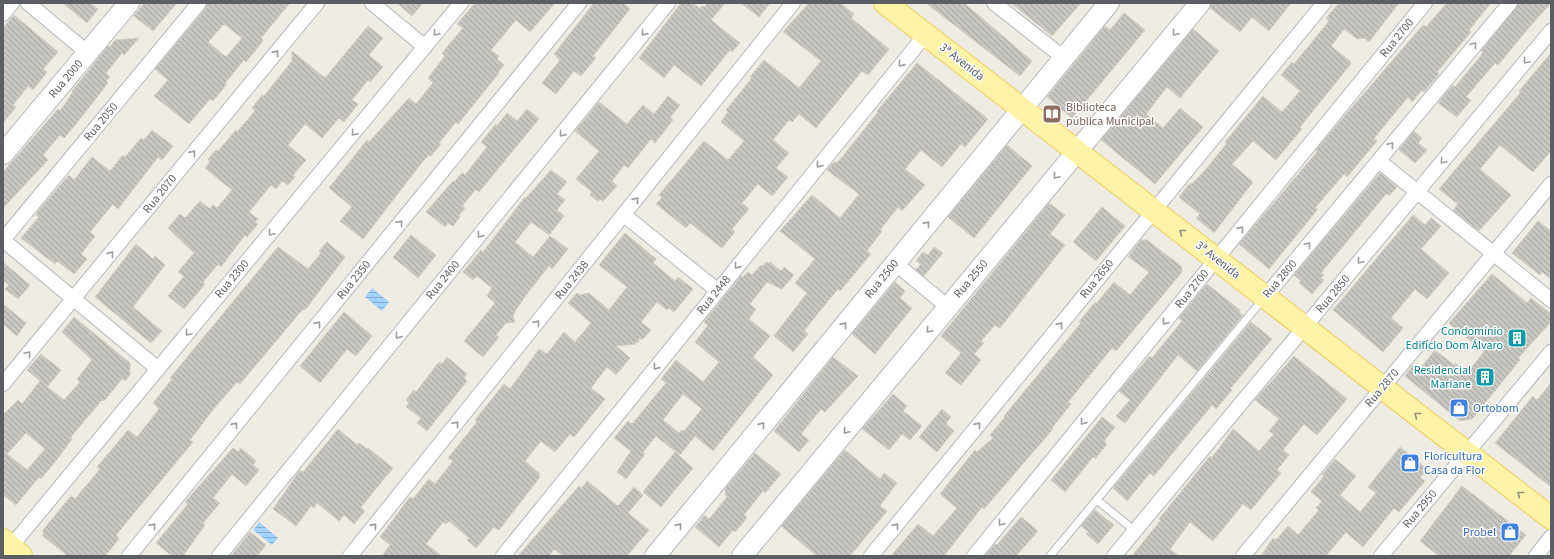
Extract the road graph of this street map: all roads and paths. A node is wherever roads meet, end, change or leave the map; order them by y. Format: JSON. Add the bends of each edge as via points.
{"nodes":[{"id":1,"x":12,"y":3,"type":"edge"},
{"id":2,"x":28,"y":3,"type":"edge"},
{"id":3,"x":130,"y":3,"type":"edge"},
{"id":4,"x":199,"y":3,"type":"edge"},
{"id":5,"x":317,"y":3,"type":"edge"},
{"id":6,"x":372,"y":3,"type":"edge"},
{"id":7,"x":461,"y":3,"type":"edge"},
{"id":8,"x":579,"y":3,"type":"edge"},
{"id":9,"x":668,"y":3,"type":"edge"},
{"id":10,"x":793,"y":3,"type":"edge"},
{"id":11,"x":885,"y":3,"type":"edge"},
{"id":12,"x":994,"y":3,"type":"edge"},
{"id":13,"x":1109,"y":3,"type":"edge"},
{"id":14,"x":1200,"y":3,"type":"edge"},
{"id":15,"x":1324,"y":3,"type":"edge"},
{"id":16,"x":1425,"y":3,"type":"edge"},
{"id":17,"x":1510,"y":3,"type":"edge"},
{"id":18,"x":3,"y":14,"type":"edge"},
{"id":19,"x":1551,"y":32,"type":"edge"},
{"id":20,"x":926,"y":34,"type":"junction"},
{"id":21,"x":425,"y":47,"type":"junction"},
{"id":22,"x":88,"y":53,"type":"junction"},
{"id":23,"x":1064,"y":58,"type":"junction"},
{"id":24,"x":1022,"y":108,"type":"junction"},
{"id":25,"x":1077,"y":151,"type":"junction"},
{"id":26,"x":3,"y":154,"type":"edge"},
{"id":27,"x":1379,"y":161,"type":"junction"},
{"id":28,"x":1551,"y":184,"type":"edge"},
{"id":29,"x":1418,"y":192,"type":"junction"},
{"id":30,"x":1154,"y":210,"type":"junction"},
{"id":31,"x":624,"y":215,"type":"junction"},
{"id":32,"x":3,"y":240,"type":"edge"},
{"id":33,"x":1494,"y":253,"type":"junction"},
{"id":34,"x":1216,"y":259,"type":"junction"},
{"id":35,"x":895,"y":263,"type":"junction"},
{"id":36,"x":718,"y":291,"type":"junction"},
{"id":37,"x":1265,"y":297,"type":"junction"},
{"id":38,"x":73,"y":299,"type":"junction"},
{"id":39,"x":1551,"y":300,"type":"edge"},
{"id":40,"x":948,"y":307,"type":"junction"},
{"id":41,"x":1305,"y":327,"type":"junction"},
{"id":42,"x":1551,"y":352,"type":"edge"},
{"id":43,"x":158,"y":369,"type":"junction"},
{"id":44,"x":3,"y":384,"type":"edge"},
{"id":45,"x":1382,"y":388,"type":"junction"},
{"id":46,"x":1467,"y":453,"type":"junction"},
{"id":47,"x":1096,"y":500,"type":"junction"},
{"id":48,"x":1551,"y":518,"type":"edge"},
{"id":49,"x":1135,"y":531,"type":"junction"},
{"id":50,"x":1551,"y":537,"type":"edge"},
{"id":51,"x":10,"y":550,"type":"edge"},
{"id":52,"x":129,"y":556,"type":"edge"},
{"id":53,"x":219,"y":556,"type":"edge"},
{"id":54,"x":350,"y":556,"type":"edge"},
{"id":55,"x":503,"y":556,"type":"edge"},
{"id":56,"x":655,"y":556,"type":"edge"},
{"id":57,"x":742,"y":556,"type":"edge"},
{"id":58,"x":871,"y":556,"type":"edge"},
{"id":59,"x":974,"y":556,"type":"edge"},
{"id":60,"x":1050,"y":556,"type":"edge"},
{"id":61,"x":1114,"y":556,"type":"edge"},
{"id":62,"x":1243,"y":556,"type":"edge"},
{"id":63,"x":1381,"y":556,"type":"edge"},
{"id":64,"x":1536,"y":556,"type":"edge"}],
"edges":[{"from":1,"to":18,"type":"street"},
{"from":2,"to":22,"type":"street"},
{"from":3,"to":22,"type":"main road","name":"Rua 2000"},
{"from":4,"to":32,"type":"street","name":"Rua 2050"},
{"from":38,"to":5,"type":"street","name":"Rua 2070","one_way":true},
{"from":6,"to":21,"type":"street"},
{"from":7,"to":21,"type":"street","name":"Rua 2300","one_way":true},
{"from":52,"to":8,"type":"street","name":"Rua 2350","one_way":true},
{"from":9,"to":53,"type":"street","name":"Rua 2400","one_way":true},
{"from":31,"to":10,"type":"street","name":"Rua 2438","one_way":true},
{"from":11,"to":20,"type":"main road","name":"3ª Avenida"},
{"from":12,"to":23,"type":"street"},
{"from":13,"to":23,"type":"main road","name":"Rua 2500"},
{"from":14,"to":25,"type":"main road","name":"Rua 2550","one_way":true},
{"from":15,"to":30,"type":"street","name":"Rua 2650"},
{"from":34,"to":16,"type":"street","name":"Rua 2700","one_way":true},
{"from":27,"to":17,"type":"street","name":"Rua 2800","one_way":true},
{"from":19,"to":29,"type":"street","name":"Rua 2850","one_way":true},
{"from":20,"to":24,"type":"main road","name":"3ª Avenida"},
{"from":20,"to":36,"type":"street","name":"Rua 2448","one_way":true},
{"from":21,"to":43,"type":"street","name":"Rua 2300","one_way":true},
{"from":22,"to":26,"type":"main road","name":"Rua 2000"},
{"from":23,"to":24,"type":"main road","name":"Rua 2500"},
{"from":24,"to":25,"type":"main road","name":"3ª Avenida"},
{"from":35,"to":24,"type":"main road","name":"Rua 2500","one_way":true},
{"from":25,"to":30,"type":"main road","name":"3ª Avenida"},
{"from":25,"to":40,"type":"main road","name":"Rua 2550","one_way":true},
{"from":27,"to":29,"type":"street"},
{"from":37,"to":27,"type":"street","name":"Rua 2800","one_way":true},
{"from":28,"to":33,"type":"street","name":"Rua 2870"},
{"from":29,"to":33,"type":"street"},
{"from":29,"to":41,"type":"street","name":"Rua 2850","one_way":true},
{"from":34,"to":30,"type":"main road","name":"3ª Avenida","one_way":true},
{"from":58,"to":30,"type":"street","name":"Rua 2650","one_way":true},
{"from":31,"to":36,"type":"street"},
{"from":54,"to":31,"type":"street","name":"Rua 2438","one_way":true},
{"from":32,"to":38,"type":"street"},
{"from":33,"to":39,"type":"street"},
{"from":33,"to":45,"type":"street","name":"Rua 2870"},
{"from":34,"to":37,"type":"main road","name":"3ª Avenida"},
{"from":34,"to":59,"type":"street","name":"Rua 2700","one_way":true},
{"from":35,"to":40,"type":"street"},
{"from":56,"to":35,"type":"main road","name":"Rua 2500","one_way":true},
{"from":36,"to":55,"type":"street","name":"Rua 2448","one_way":true},
{"from":37,"to":41,"type":"main road","name":"3ª Avenida"},
{"from":37,"to":47,"type":"lane","name":"Rua 2800"},
{"from":38,"to":43,"type":"street"},
{"from":44,"to":38,"type":"street","name":"Rua 2070","one_way":true},
{"from":40,"to":57,"type":"main road","name":"Rua 2550","one_way":true},
{"from":41,"to":45,"type":"main road","name":"3ª Avenida"},
{"from":41,"to":49,"type":"street","name":"Rua 2850"},
{"from":42,"to":46,"type":"street","name":"Rua 2950"},
{"from":43,"to":51,"type":"street","name":"Rua 2300"},
{"from":46,"to":45,"type":"main road","name":"3ª Avenida","one_way":true},
{"from":45,"to":62,"type":"street","name":"Rua 2870"},
{"from":48,"to":46,"type":"main road","name":"3ª Avenida","one_way":true},
{"from":46,"to":63,"type":"street","name":"Rua 2950"},
{"from":47,"to":49,"type":"lane"},
{"from":47,"to":60,"type":"lane","name":"Rua 2800"},
{"from":49,"to":61,"type":"street","name":"Rua 2850"},
{"from":50,"to":64,"type":"street"}]}
